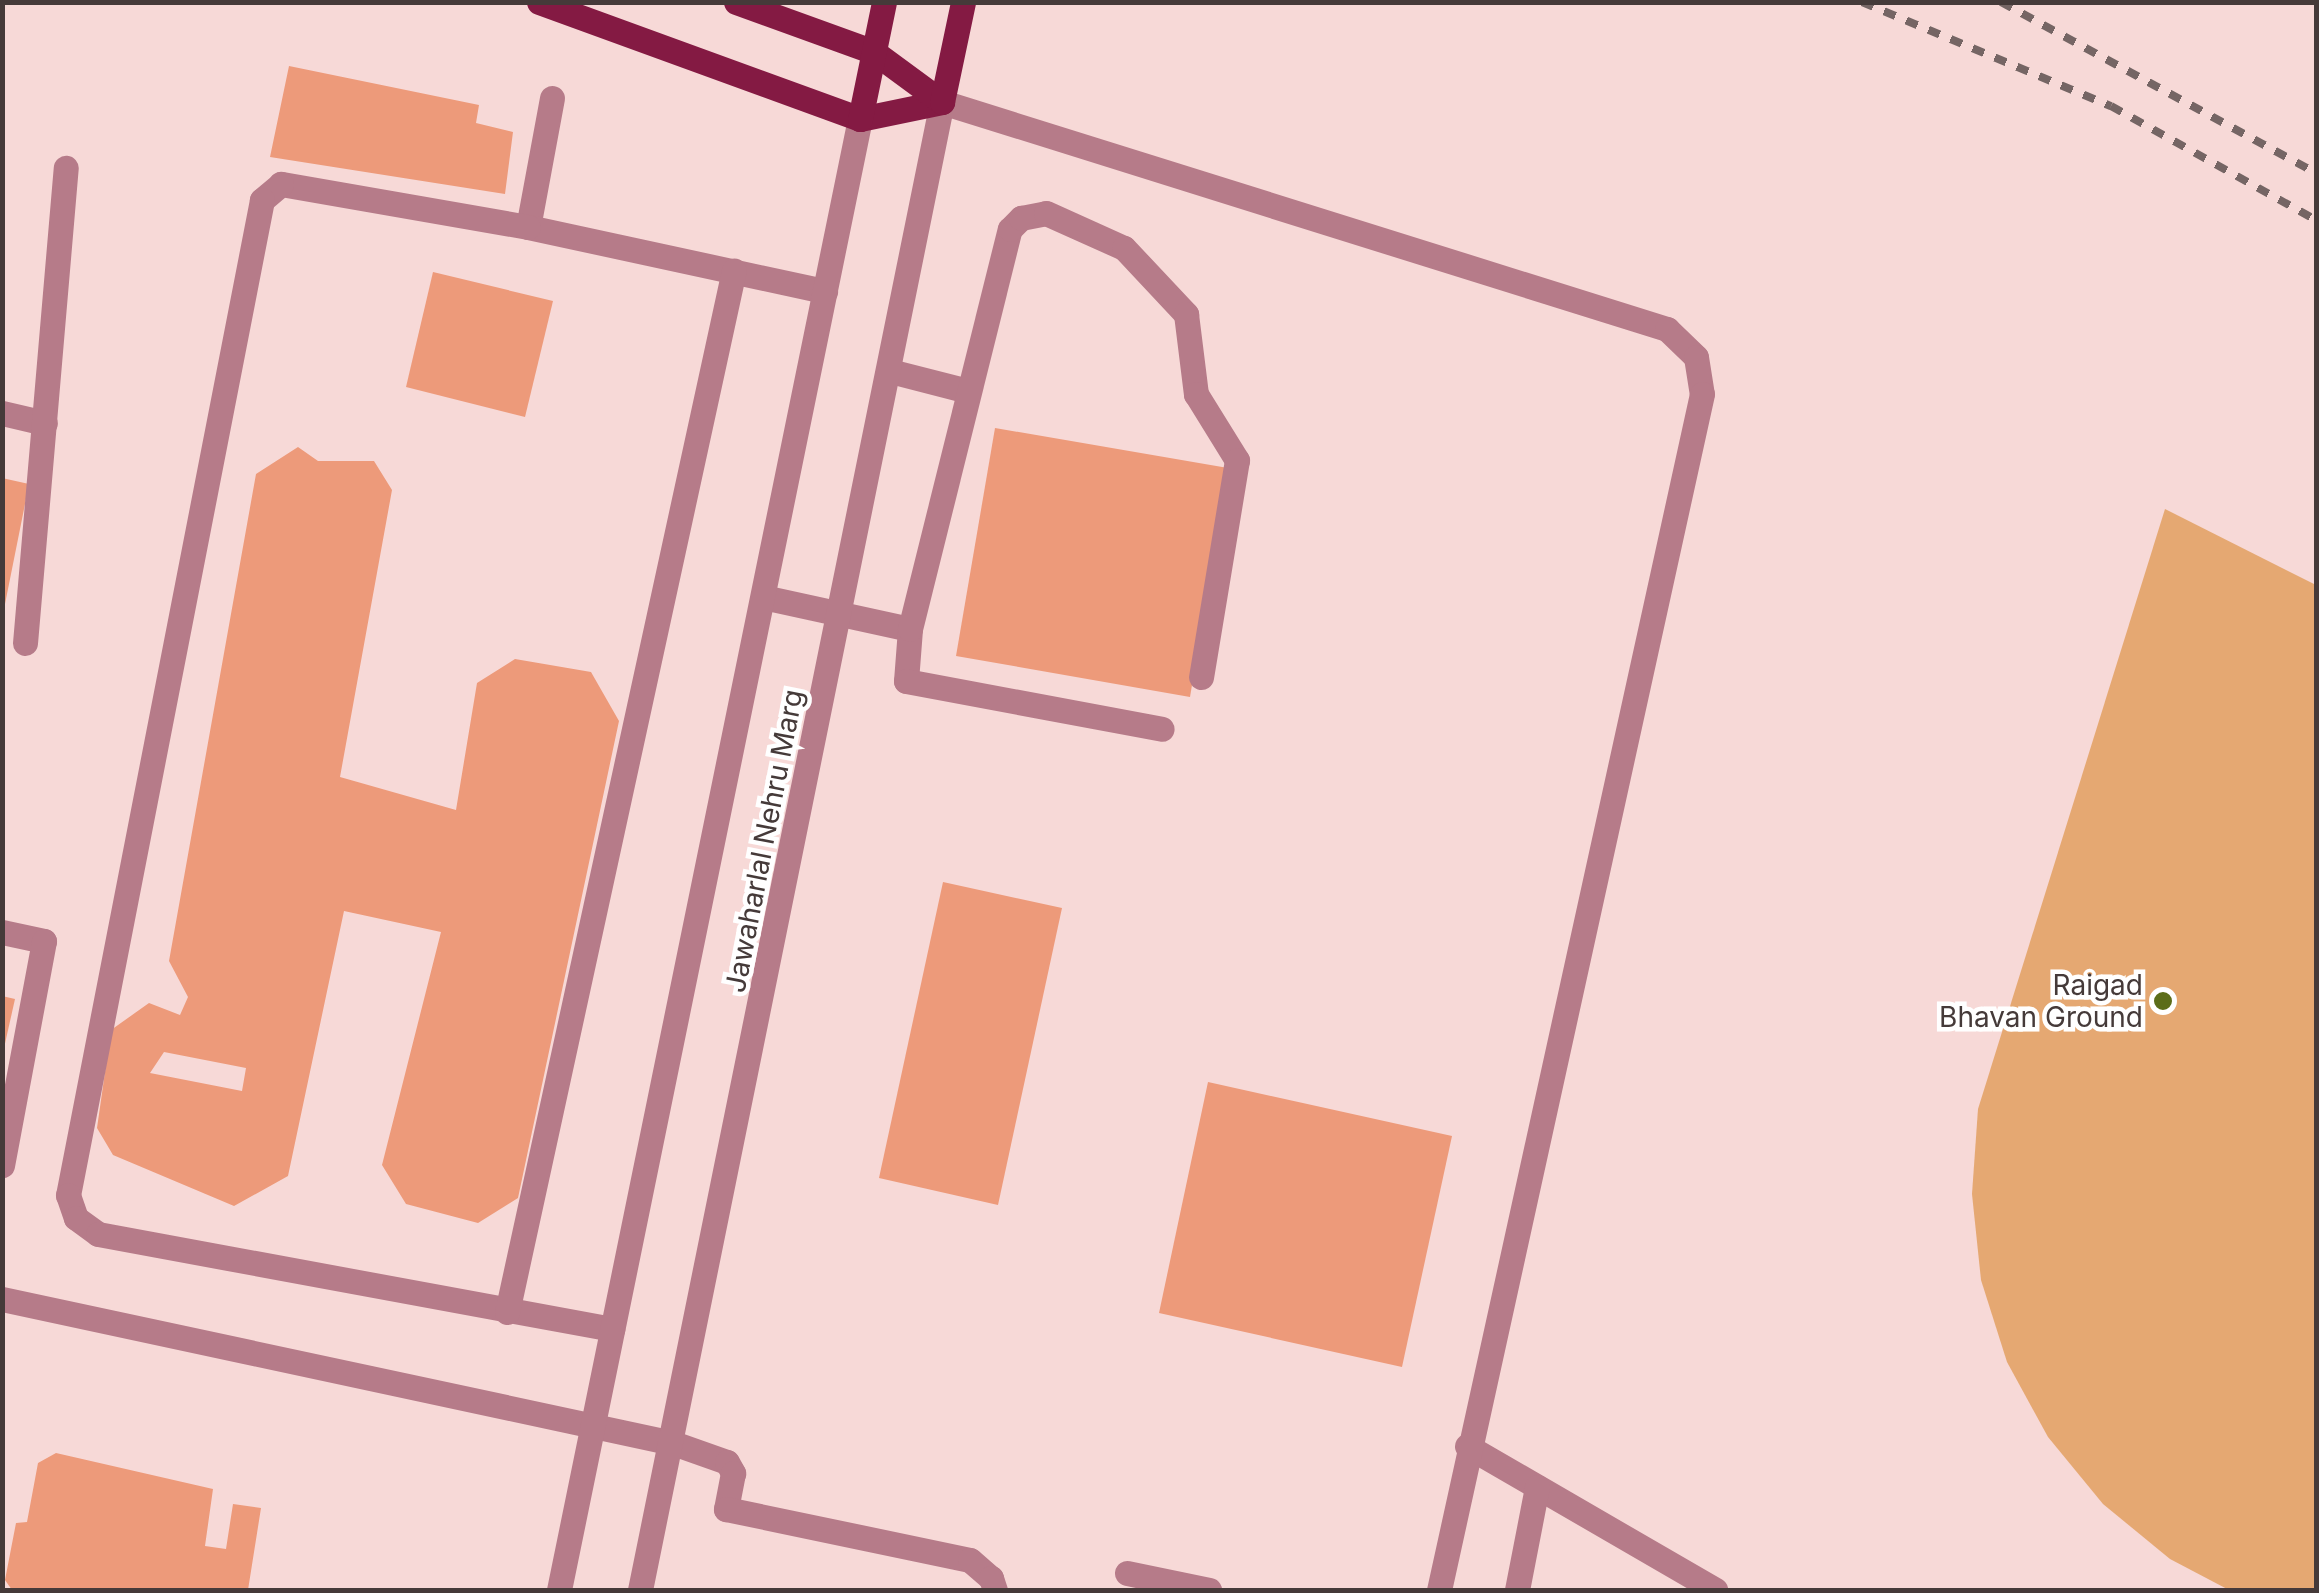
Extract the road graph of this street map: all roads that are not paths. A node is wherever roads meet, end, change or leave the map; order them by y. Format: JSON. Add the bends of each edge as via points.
{"nodes":[{"id":1,"x":539,"y":2,"type":"edge"},
{"id":2,"x":736,"y":2,"type":"edge"},
{"id":3,"x":884,"y":2,"type":"edge"},
{"id":4,"x":963,"y":2,"type":"edge"},
{"id":5,"x":874,"y":52,"type":"junction"},
{"id":6,"x":552,"y":98,"type":"dead end"},
{"id":7,"x":942,"y":102,"type":"junction"},
{"id":8,"x":860,"y":118,"type":"junction"},
{"id":9,"x":66,"y":168,"type":"dead end"},
{"id":10,"x":528,"y":228,"type":"junction"},
{"id":11,"x":734,"y":270,"type":"junction"},
{"id":12,"x":825,"y":292,"type":"junction"},
{"id":13,"x":890,"y":372,"type":"junction"},
{"id":14,"x":968,"y":392,"type":"junction"},
{"id":15,"x":2,"y":413,"type":"edge"},
{"id":16,"x":44,"y":423,"type":"junction"},
{"id":17,"x":762,"y":597,"type":"junction"},
{"id":18,"x":841,"y":612,"type":"junction"},
{"id":19,"x":910,"y":629,"type":"junction"},
{"id":20,"x":26,"y":643,"type":"dead end"},
{"id":21,"x":1201,"y":677,"type":"dead end"},
{"id":22,"x":1162,"y":729,"type":"dead end"},
{"id":23,"x":2,"y":932,"type":"edge"},
{"id":24,"x":2,"y":1165,"type":"edge"},
{"id":25,"x":2,"y":1299,"type":"edge"},
{"id":26,"x":507,"y":1312,"type":"junction"},
{"id":27,"x":612,"y":1329,"type":"junction"},
{"id":28,"x":592,"y":1424,"type":"junction"},
{"id":29,"x":673,"y":1443,"type":"junction"},
{"id":30,"x":1467,"y":1446,"type":"junction"},
{"id":31,"x":1537,"y":1487,"type":"junction"},
{"id":32,"x":1127,"y":1573,"type":"dead end"},
{"id":33,"x":1700,"y":1586,"type":"edge"},
{"id":34,"x":559,"y":1590,"type":"edge"},
{"id":35,"x":640,"y":1590,"type":"edge"},
{"id":36,"x":995,"y":1590,"type":"edge"},
{"id":37,"x":1209,"y":1590,"type":"edge"},
{"id":38,"x":1439,"y":1590,"type":"edge"},
{"id":39,"x":1517,"y":1590,"type":"edge"}],
"edges":[{"from":1,"to":8,"type":"main road"},
{"from":2,"to":5,"type":"main road"},
{"from":3,"to":5,"type":"main road"},
{"from":4,"to":7,"type":"main road"},
{"from":5,"to":7,"type":"main road"},
{"from":5,"to":8,"type":"main road"},
{"from":6,"to":10,"type":"street"},
{"from":7,"to":8,"type":"main road"},
{"from":7,"to":13,"type":"street","name":"Jawaharlal Nehru Marg"},
{"from":7,"to":30,"type":"street","via":[[1667,329],[1696,357],[1702,394]]},
{"from":8,"to":12,"type":"street","name":"Jawaharlal Nehru Marg"},
{"from":9,"to":16,"type":"street"},
{"from":10,"to":11,"type":"street"},
{"from":10,"to":26,"type":"street","via":[[282,184],[262,200],[68,1194],[76,1218],[98,1234]]},
{"from":11,"to":12,"type":"street"},
{"from":11,"to":26,"type":"street"},
{"from":12,"to":17,"type":"street","name":"Jawaharlal Nehru Marg"},
{"from":13,"to":14,"type":"street"},
{"from":13,"to":18,"type":"street","name":"Jawaharlal Nehru Marg"},
{"from":14,"to":19,"type":"street"},
{"from":14,"to":21,"type":"street","via":[[1010,229],[1021,218],[1046,213],[1108,236],[1186,314],[1196,394],[1237,460]]},
{"from":15,"to":16,"type":"street"},
{"from":16,"to":20,"type":"street"},
{"from":17,"to":18,"type":"street"},
{"from":17,"to":27,"type":"street","name":"Jawaharlal Nehru Marg"},
{"from":18,"to":19,"type":"street"},
{"from":18,"to":29,"type":"street","name":"Jawaharlal Nehru Marg"},
{"from":19,"to":22,"type":"street","via":[[906,681]]},
{"from":23,"to":24,"type":"street","via":[[44,941]]},
{"from":25,"to":28,"type":"street"},
{"from":26,"to":27,"type":"street"},
{"from":27,"to":28,"type":"street","name":"Jawaharlal Nehru Marg"},
{"from":28,"to":29,"type":"street"},
{"from":28,"to":34,"type":"street","name":"Jawaharlal Nehru Marg"},
{"from":29,"to":35,"type":"street","name":"Jawaharlal Nehru Marg"},
{"from":29,"to":36,"type":"street","via":[[726,1462],[733,1473],[726,1509],[970,1560],[992,1578]]},
{"from":30,"to":31,"type":"street"},
{"from":30,"to":38,"type":"street"},
{"from":31,"to":33,"type":"street"},
{"from":31,"to":39,"type":"street"},
{"from":32,"to":37,"type":"street"}]}
